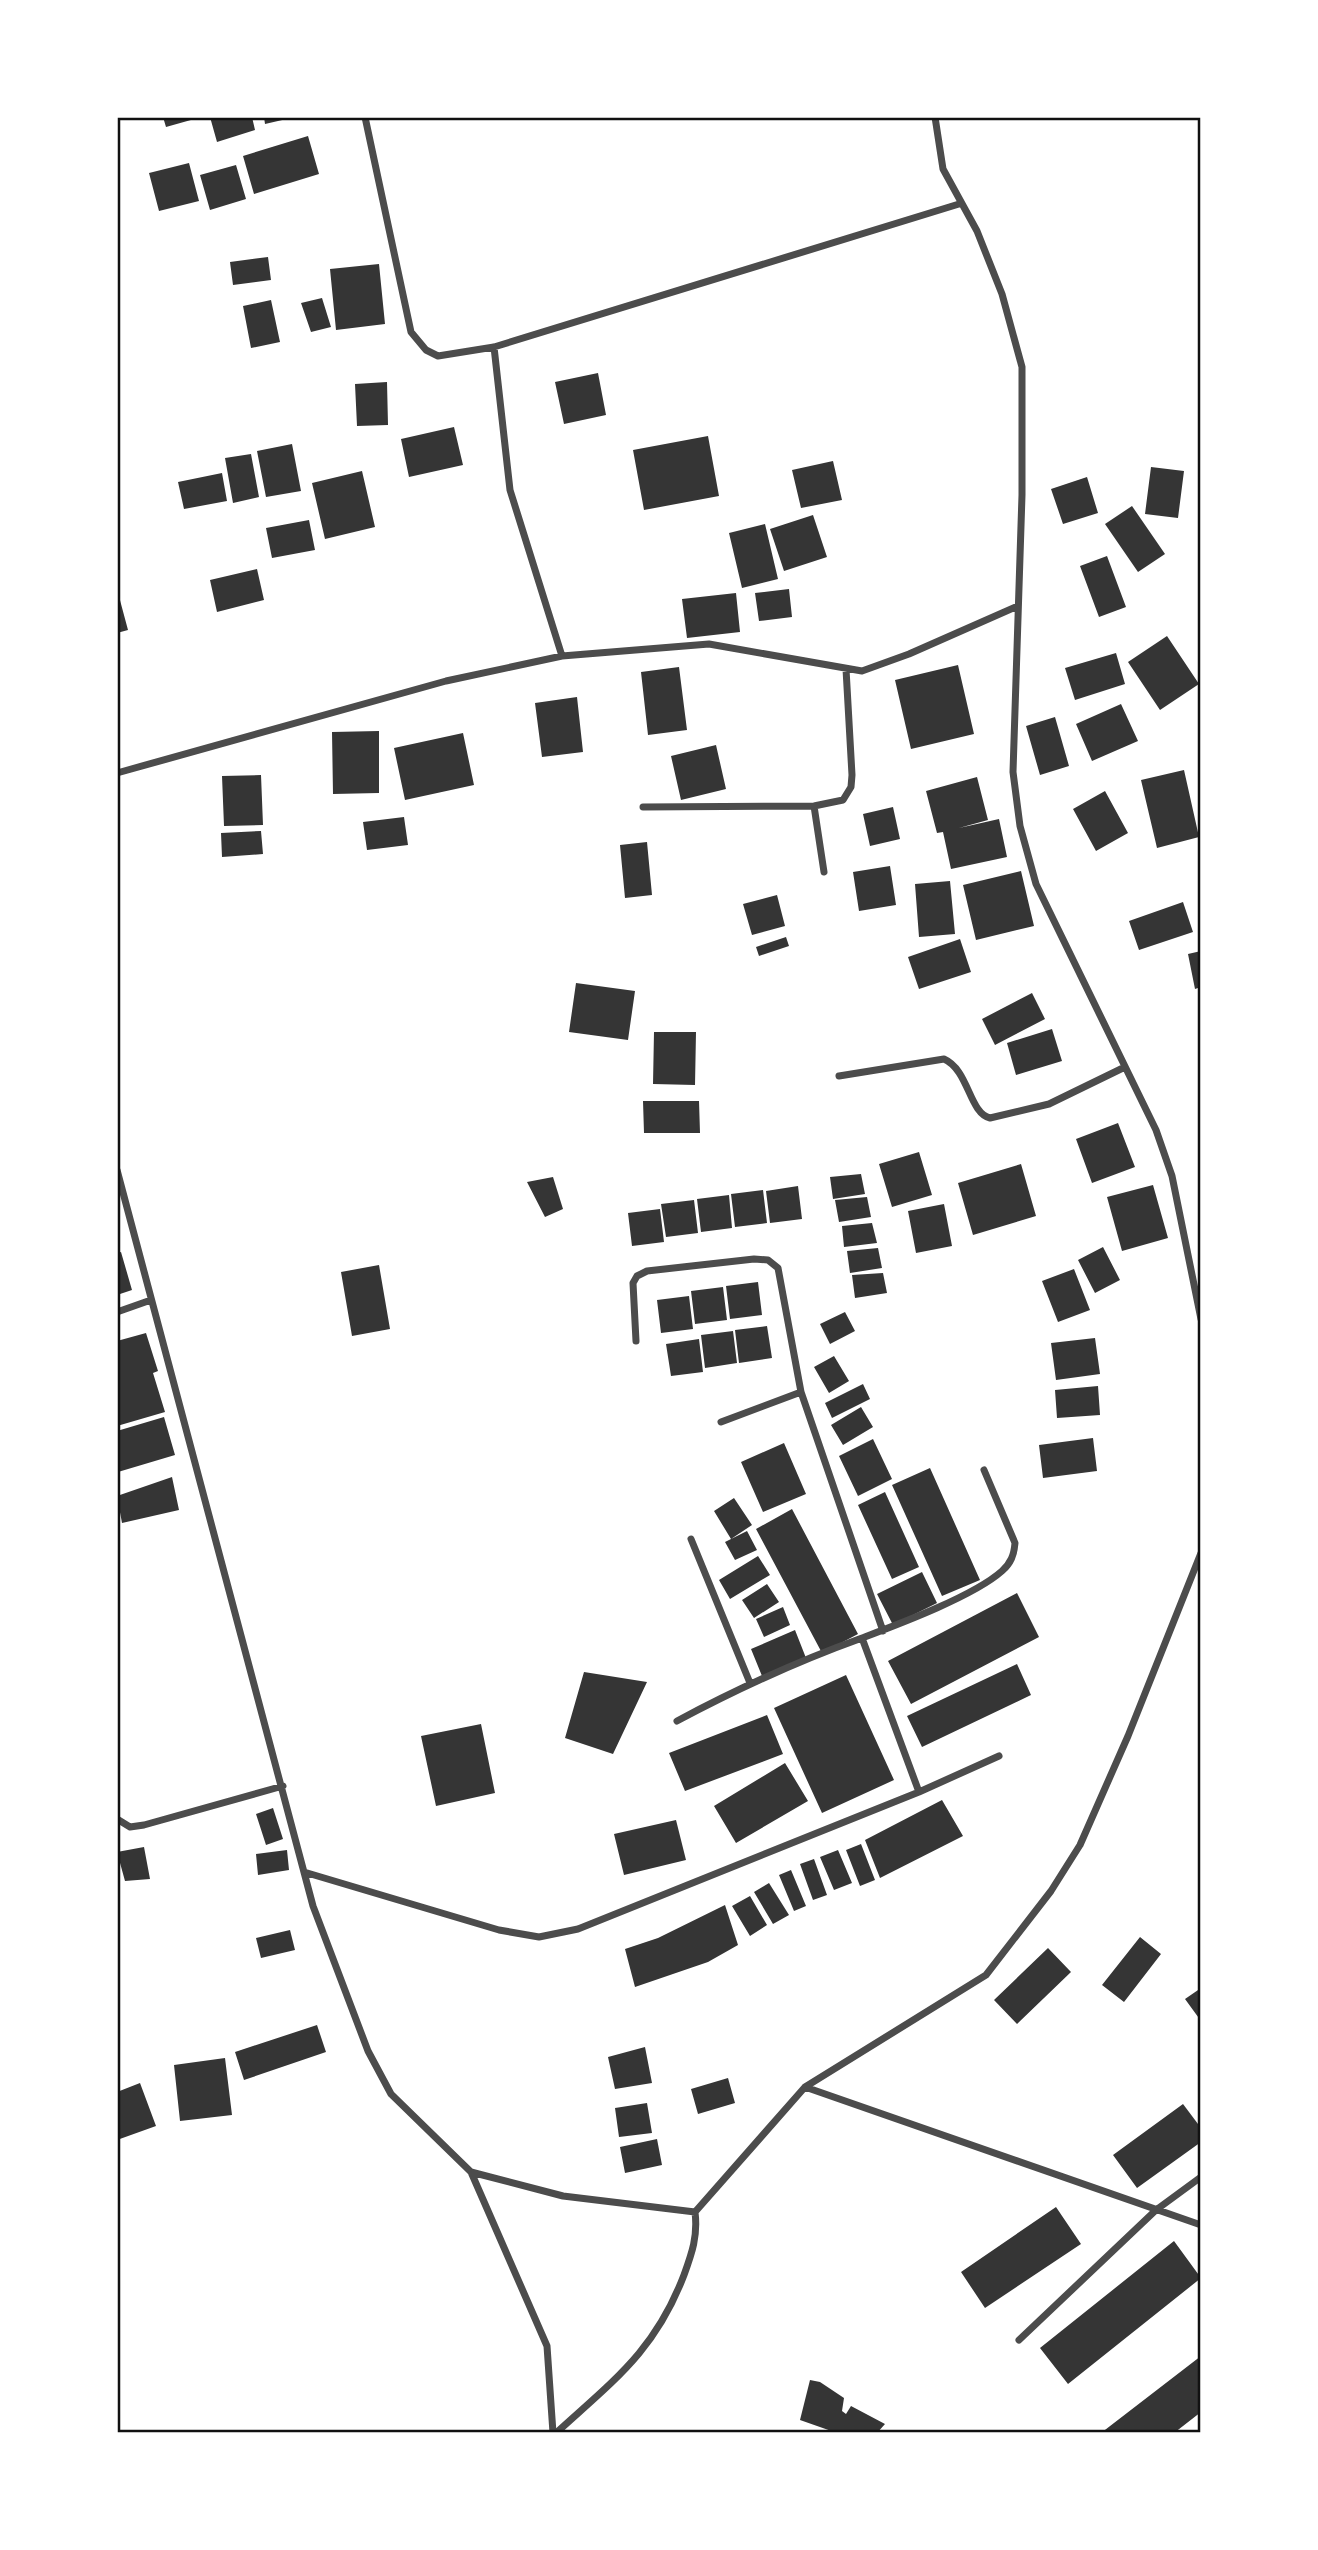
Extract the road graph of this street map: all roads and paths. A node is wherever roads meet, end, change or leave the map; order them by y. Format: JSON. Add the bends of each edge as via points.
{"nodes":[{"id":1,"x":365,"y":117,"type":"edge"},
{"id":2,"x":935,"y":117,"type":"edge"},
{"id":3,"x":959,"y":204,"type":"junction"},
{"id":4,"x":494,"y":348,"type":"junction"},
{"id":5,"x":1018,"y":606,"type":"junction"},
{"id":6,"x":562,"y":656,"type":"junction"},
{"id":7,"x":846,"y":669,"type":"junction"},
{"id":8,"x":117,"y":773,"type":"edge"},
{"id":9,"x":814,"y":806,"type":"junction"},
{"id":10,"x":643,"y":807,"type":"dead end"},
{"id":11,"x":824,"y":872,"type":"dead end"},
{"id":12,"x":1125,"y":1067,"type":"junction"},
{"id":13,"x":839,"y":1076,"type":"dead end"},
{"id":14,"x":117,"y":1170,"type":"edge"},
{"id":15,"x":151,"y":1300,"type":"junction"},
{"id":16,"x":117,"y":1312,"type":"edge"},
{"id":17,"x":1201,"y":1320,"type":"edge"},
{"id":18,"x":636,"y":1341,"type":"dead end"},
{"id":19,"x":802,"y":1392,"type":"junction"},
{"id":20,"x":722,"y":1422,"type":"dead end"},
{"id":21,"x":984,"y":1470,"type":"dead end"},
{"id":22,"x":691,"y":1539,"type":"dead end"},
{"id":23,"x":1201,"y":1553,"type":"edge"},
{"id":24,"x":883,"y":1631,"type":"junction"},
{"id":25,"x":862,"y":1638,"type":"junction"},
{"id":26,"x":750,"y":1683,"type":"junction"},
{"id":27,"x":677,"y":1721,"type":"dead end"},
{"id":28,"x":999,"y":1756,"type":"dead end"},
{"id":29,"x":283,"y":1786,"type":"junction"},
{"id":30,"x":919,"y":1792,"type":"junction"},
{"id":31,"x":117,"y":1819,"type":"edge"},
{"id":32,"x":304,"y":1872,"type":"junction"},
{"id":33,"x":303,"y":1906,"type":"dead end"},
{"id":34,"x":313,"y":1906,"type":"junction"},
{"id":35,"x":805,"y":2087,"type":"junction"},
{"id":36,"x":471,"y":2172,"type":"junction"},
{"id":37,"x":1201,"y":2177,"type":"edge"},
{"id":38,"x":1156,"y":2210,"type":"junction"},
{"id":39,"x":695,"y":2212,"type":"junction"},
{"id":40,"x":1201,"y":2225,"type":"edge"},
{"id":41,"x":1020,"y":2340,"type":"dead end"},
{"id":42,"x":555,"y":2433,"type":"edge"}],
"edges":[{"from":1,"to":4,"type":"street","via":[[411,331],[426,350],[438,356]]},
{"from":2,"to":3,"type":"street","via":[[943,169]]},
{"from":3,"to":4,"type":"street"},
{"from":3,"to":5,"type":"street","via":[[977,231],[1002,294],[1022,367]]},
{"from":4,"to":6,"type":"street","via":[[510,490]]},
{"from":5,"to":7,"type":"street","via":[[909,654],[862,671]]},
{"from":5,"to":12,"type":"street","via":[[1013,772],[1020,826],[1036,884]]},
{"from":6,"to":7,"type":"street","via":[[709,644]]},
{"from":6,"to":8,"type":"street","via":[[446,681]]},
{"from":7,"to":9,"type":"street","via":[[851,787],[843,800]]},
{"from":9,"to":10,"type":"street"},
{"from":9,"to":11,"type":"street"},
{"from":12,"to":13,"type":"street","via":[[1049,1104],[990,1118],[979,1112],[959,1068],[944,1059]]},
{"from":12,"to":17,"type":"street","via":[[1156,1130],[1172,1177]]},
{"from":14,"to":15,"type":"street"},
{"from":15,"to":16,"type":"street"},
{"from":15,"to":29,"type":"street"},
{"from":18,"to":19,"type":"street","via":[[633,1283],[637,1276],[646,1271],[768,1261],[778,1268],[782,1279]]},
{"from":19,"to":20,"type":"street"},
{"from":19,"to":24,"type":"street"},
{"from":21,"to":24,"type":"street","via":[[1015,1543],[1014,1555],[988,1582]]},
{"from":22,"to":26,"type":"street"},
{"from":23,"to":35,"type":"street","via":[[1080,1845],[1051,1891],[986,1975]]},
{"from":24,"to":25,"type":"street"},
{"from":25,"to":26,"type":"street"},
{"from":25,"to":30,"type":"street"},
{"from":26,"to":27,"type":"street"},
{"from":28,"to":30,"type":"street"},
{"from":29,"to":31,"type":"street","via":[[144,1825],[130,1827]]},
{"from":29,"to":32,"type":"street"},
{"from":30,"to":32,"type":"street","via":[[578,1929],[539,1937],[499,1930]]},
{"from":32,"to":34,"type":"street"},
{"from":33,"to":34,"type":"street"},
{"from":34,"to":36,"type":"street","via":[[368,2051],[391,2094]]},
{"from":35,"to":38,"type":"street"},
{"from":35,"to":39,"type":"street"},
{"from":36,"to":39,"type":"street","via":[[563,2196]]},
{"from":36,"to":42,"type":"street","via":[[547,2346]]},
{"from":37,"to":38,"type":"street"},
{"from":38,"to":40,"type":"street"},
{"from":38,"to":41,"type":"street"},
{"from":39,"to":42,"type":"street","via":[[695,2246],[674,2301],[647,2347]]}]}
